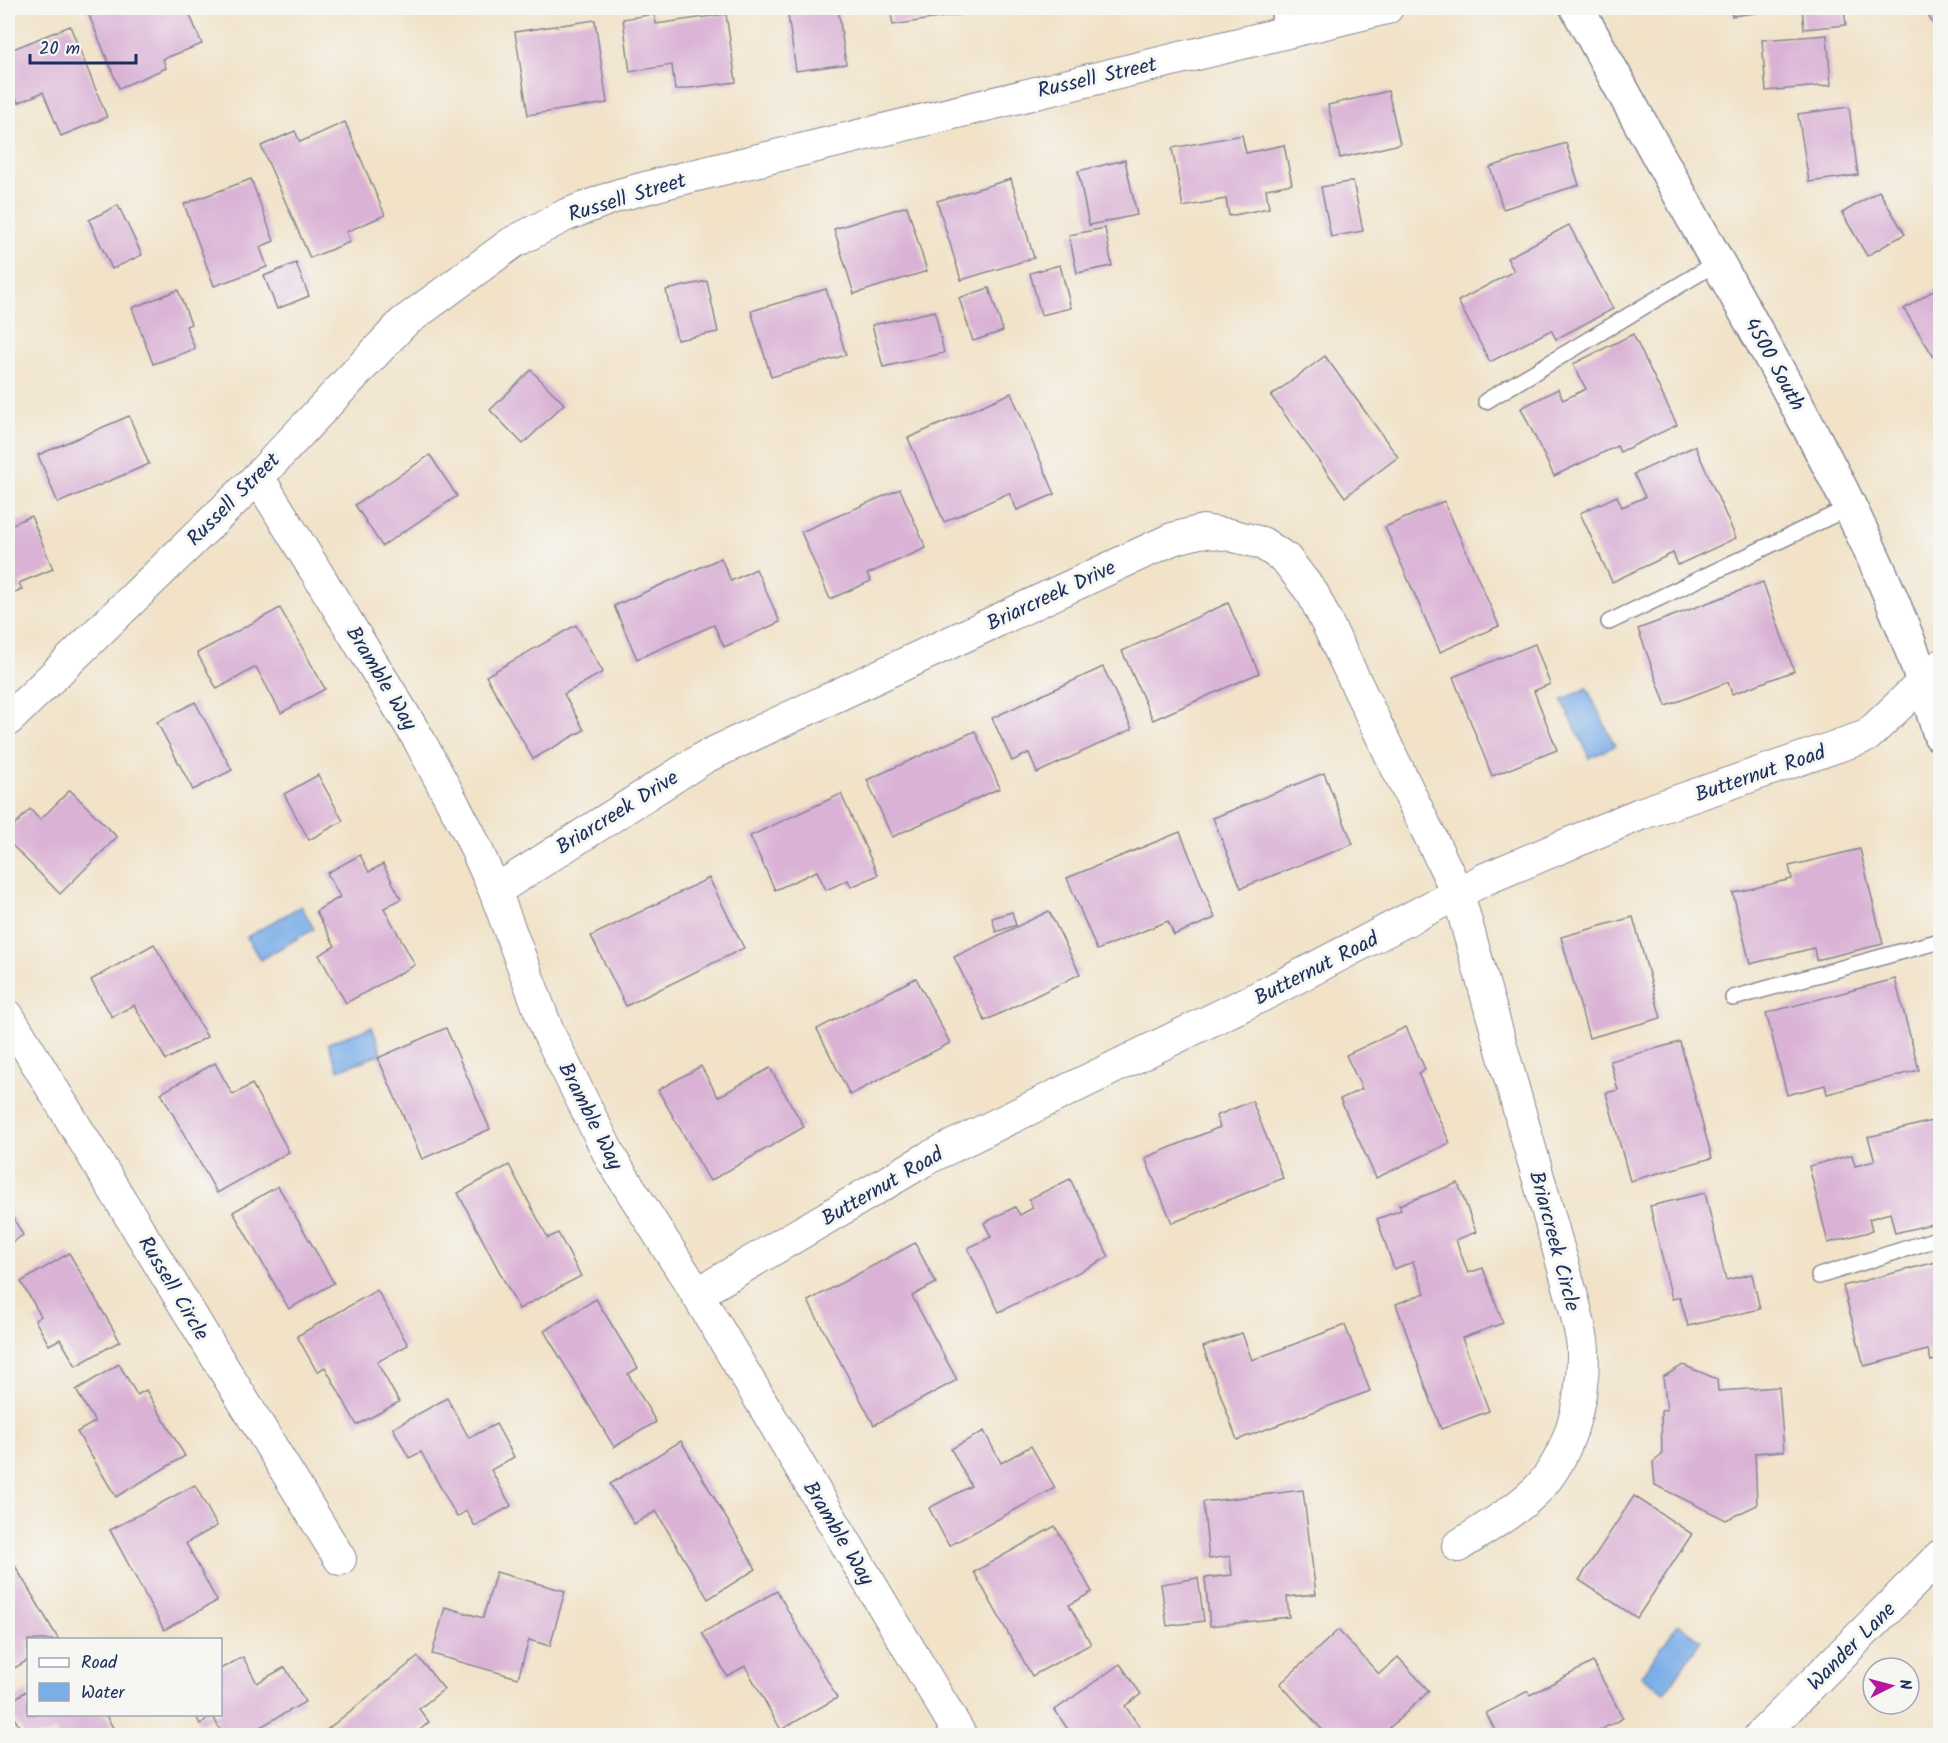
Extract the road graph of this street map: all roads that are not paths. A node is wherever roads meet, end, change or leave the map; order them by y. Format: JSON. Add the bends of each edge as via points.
{"nodes":[{"id":1,"x":1387,"y":8,"type":"edge"},
{"id":2,"x":1577,"y":8,"type":"edge"},
{"id":3,"x":1280,"y":20,"type":"edge"},
{"id":4,"x":1718,"y":262,"type":"junction"},
{"id":5,"x":1486,"y":401,"type":"dead end"},
{"id":6,"x":258,"y":477,"type":"junction"},
{"id":7,"x":1850,"y":507,"type":"junction"},
{"id":8,"x":1610,"y":622,"type":"dead end"},
{"id":9,"x":1932,"y":673,"type":"edge"},
{"id":10,"x":8,"y":720,"type":"edge"},
{"id":11,"x":1941,"y":735,"type":"edge"},
{"id":12,"x":495,"y":891,"type":"junction"},
{"id":13,"x":1458,"y":894,"type":"junction"},
{"id":14,"x":1941,"y":941,"type":"edge"},
{"id":15,"x":1733,"y":998,"type":"dead end"},
{"id":16,"x":8,"y":1016,"type":"edge"},
{"id":17,"x":1941,"y":1238,"type":"edge"},
{"id":18,"x":1819,"y":1276,"type":"dead end"},
{"id":19,"x":697,"y":1294,"type":"junction"},
{"id":20,"x":1458,"y":1546,"type":"dead end"},
{"id":21,"x":1941,"y":1556,"type":"edge"},
{"id":22,"x":340,"y":1559,"type":"dead end"},
{"id":23,"x":962,"y":1736,"type":"edge"},
{"id":24,"x":1760,"y":1736,"type":"edge"}],
"edges":[{"from":1,"to":3,"type":"street","name":"Russell Street"},
{"from":2,"to":4,"type":"main road","name":"4500 South"},
{"from":3,"to":6,"type":"street","name":"Russell Street","via":[[619,195],[566,215],[512,243],[403,323]]},
{"from":4,"to":5,"type":"lane"},
{"from":4,"to":7,"type":"main road","name":"4500 South","via":[[1821,445]]},
{"from":6,"to":10,"type":"street","name":"Russell Street"},
{"from":6,"to":12,"type":"street","name":"Bramble Way","via":[[418,738],[470,833]]},
{"from":7,"to":8,"type":"lane"},
{"from":7,"to":9,"type":"main road","name":"4500 South"},
{"from":9,"to":11,"type":"main road","name":"4500 South"},
{"from":9,"to":13,"type":"street","name":"Butternut Road","via":[[1867,736],[1640,814]]},
{"from":12,"to":13,"type":"street","name":"Briarcreek Drive","via":[[705,757],[1172,539],[1203,531],[1262,543],[1286,559],[1313,594]]},
{"from":12,"to":19,"type":"street","name":"Bramble Way","via":[[548,1032],[612,1160]]},
{"from":13,"to":19,"type":"street","name":"Butternut Road","via":[[1265,994],[928,1158]]},
{"from":13,"to":20,"type":"street","name":"Briarcreek Circle","via":[[1574,1304],[1582,1347],[1581,1392],[1570,1435],[1548,1476],[1528,1499]]},
{"from":14,"to":15,"type":"lane"},
{"from":16,"to":22,"type":"street","name":"Russell Circle"},
{"from":17,"to":18,"type":"lane"},
{"from":19,"to":23,"type":"street","name":"Bramble Way"},
{"from":21,"to":24,"type":"street","name":"Wander Lane"}]}
